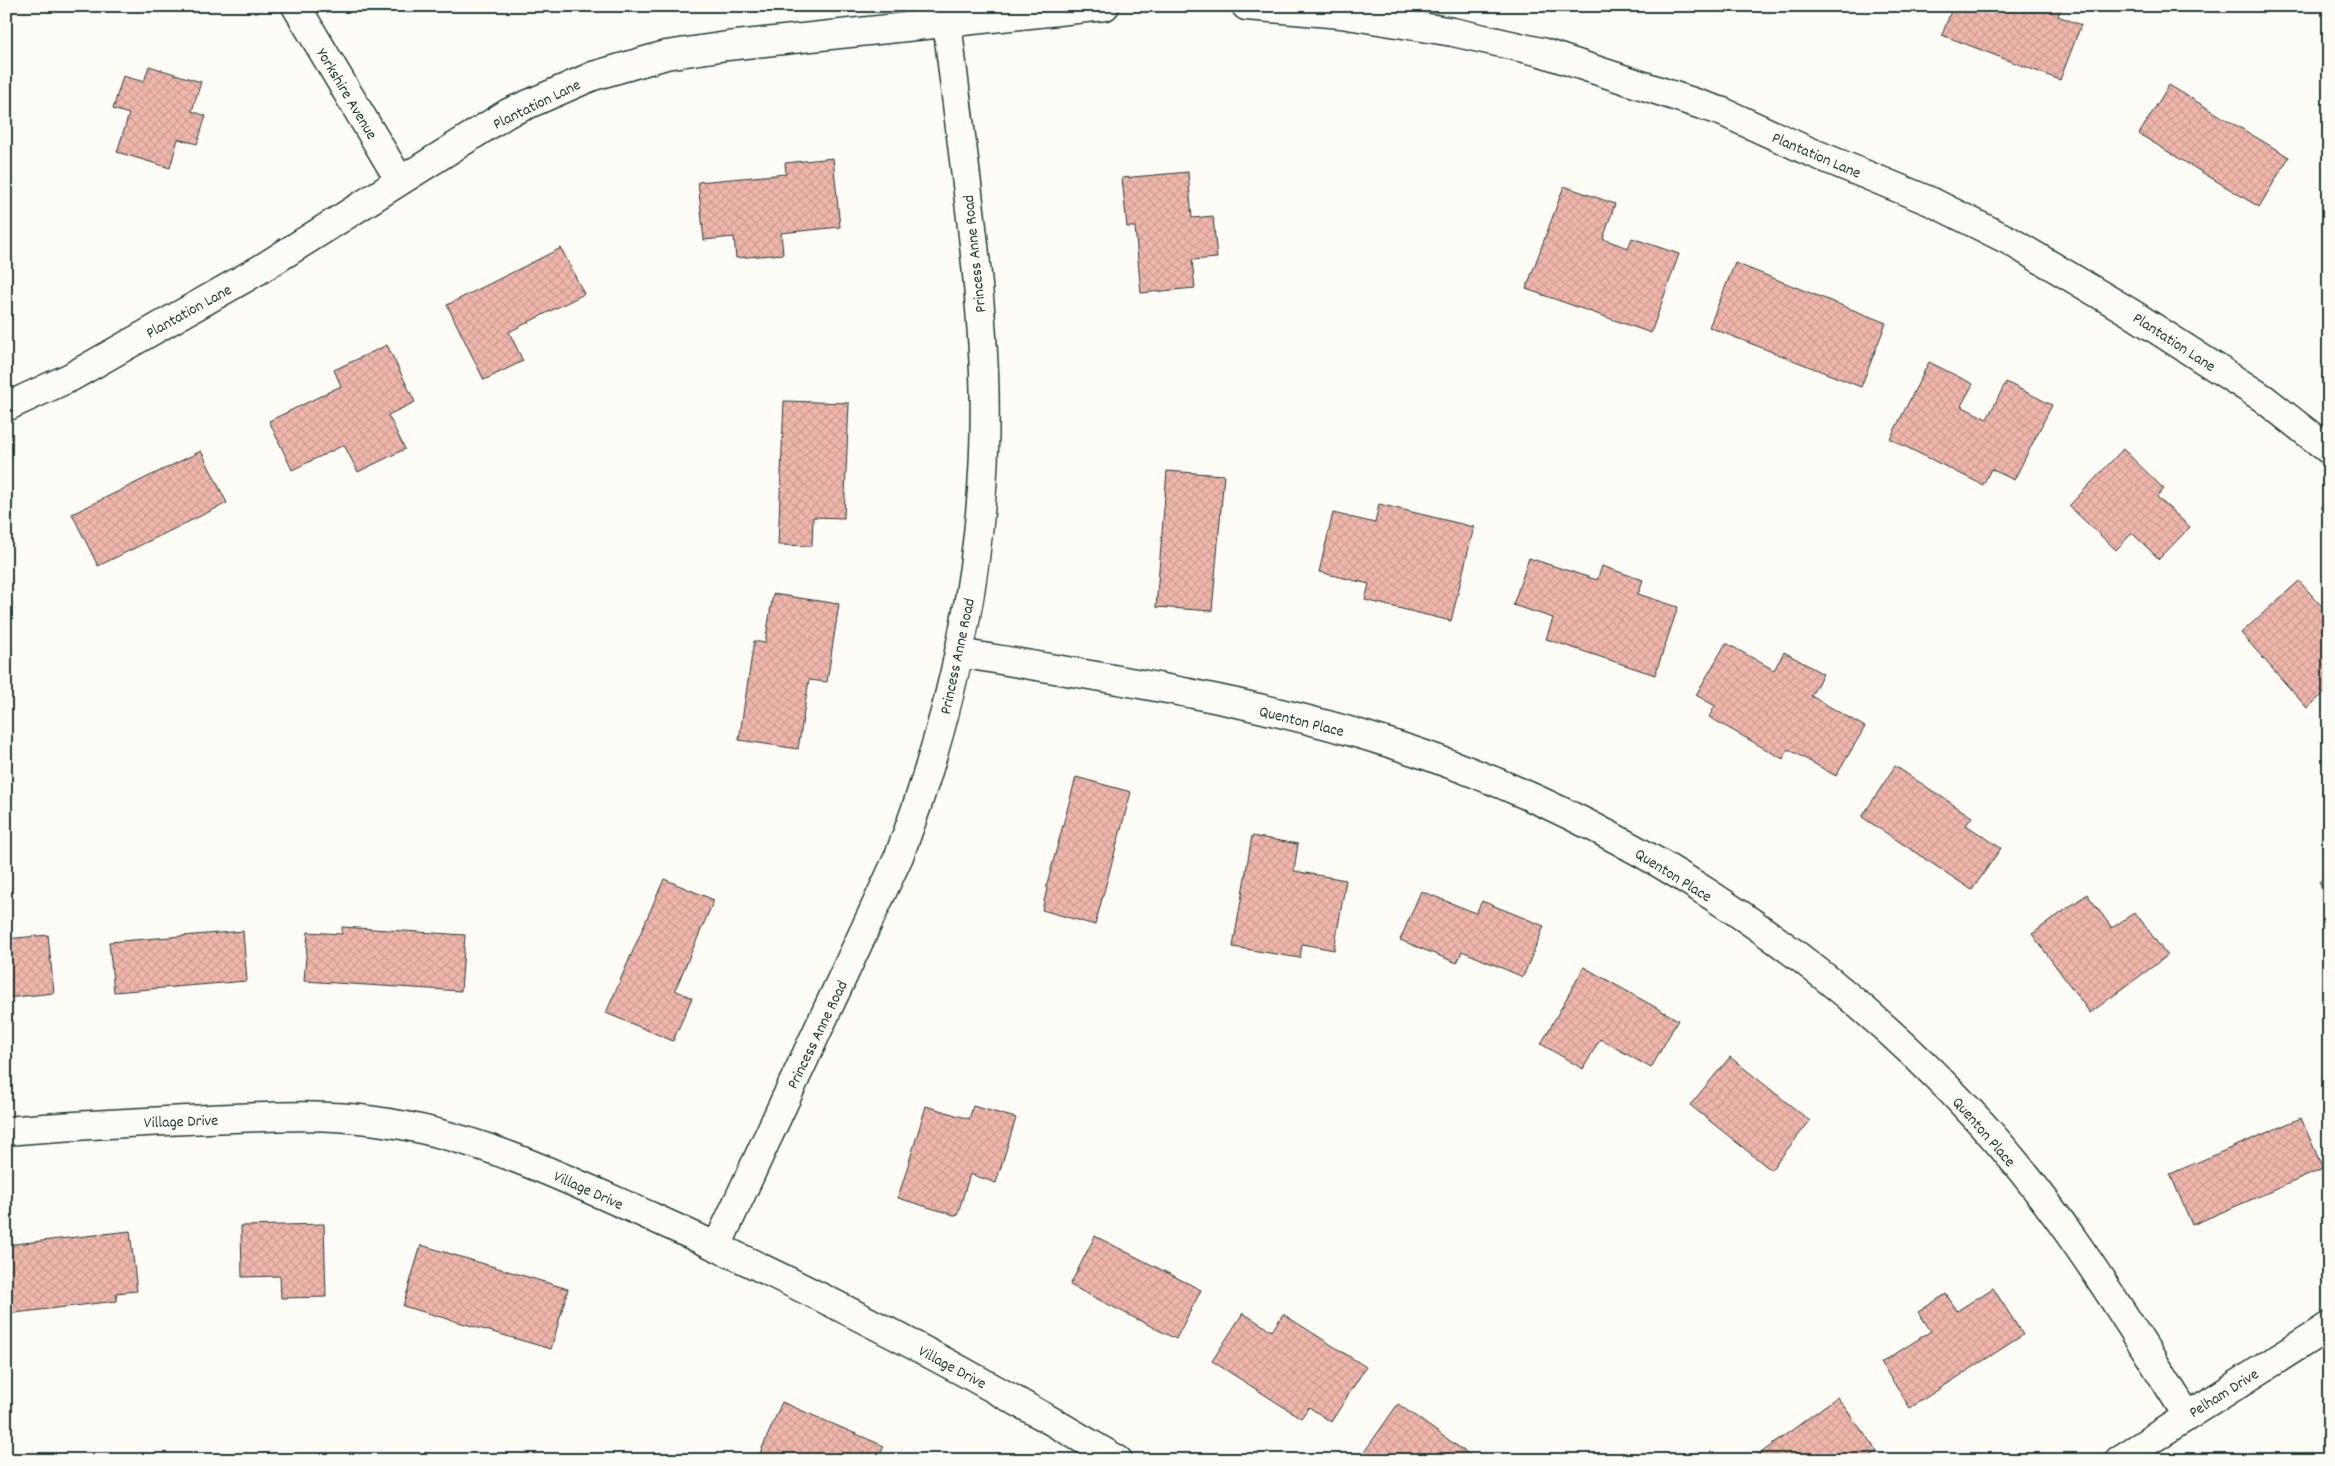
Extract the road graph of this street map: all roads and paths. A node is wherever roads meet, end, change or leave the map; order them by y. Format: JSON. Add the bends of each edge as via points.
{"nodes":[{"id":1,"x":296,"y":6,"type":"edge"},
{"id":2,"x":1105,"y":6,"type":"edge"},
{"id":3,"x":1246,"y":6,"type":"edge"},
{"id":4,"x":947,"y":21,"type":"junction"},
{"id":5,"x":400,"y":181,"type":"junction"},
{"id":6,"x":6,"y":407,"type":"edge"},
{"id":7,"x":2329,"y":450,"type":"edge"},
{"id":8,"x":959,"y":653,"type":"junction"},
{"id":9,"x":6,"y":1131,"type":"edge"},
{"id":10,"x":717,"y":1246,"type":"junction"},
{"id":11,"x":2329,"y":1326,"type":"edge"},
{"id":12,"x":2187,"y":1415,"type":"junction"},
{"id":13,"x":1118,"y":1460,"type":"edge"},
{"id":14,"x":2119,"y":1460,"type":"edge"}],
"edges":[{"from":1,"to":5,"type":"street","name":"Yorkshire Avenue"},
{"from":2,"to":4,"type":"street","name":"Plantation Lane"},
{"from":3,"to":7,"type":"street","name":"Plantation Lane","via":[[1341,14],[1453,32],[1541,52],[1722,112],[1932,202],[2010,241],[2130,312],[2263,398]]},
{"from":4,"to":5,"type":"street","name":"Plantation Lane","via":[[727,46],[666,56],[593,76],[508,113]]},
{"from":4,"to":8,"type":"street","name":"Princess Anne Road","via":[[984,372],[981,506]]},
{"from":5,"to":6,"type":"street","name":"Plantation Lane","via":[[259,270],[71,377]]},
{"from":8,"to":10,"type":"street","name":"Princess Anne Road","via":[[920,801],[899,856]]},
{"from":8,"to":12,"type":"street","name":"Quenton Place","via":[[1226,701],[1380,741],[1464,769],[1544,803],[1638,851],[1724,904],[1869,1014],[1984,1126],[2047,1205],[2114,1299]]},
{"from":9,"to":10,"type":"street","name":"Village Drive","via":[[301,1115],[377,1121],[451,1136],[524,1159]]},
{"from":10,"to":13,"type":"street","name":"Village Drive","via":[[854,1313]]},
{"from":11,"to":12,"type":"street","name":"Pelham Drive"},
{"from":12,"to":14,"type":"street","name":"Pelham Drive"}]}
